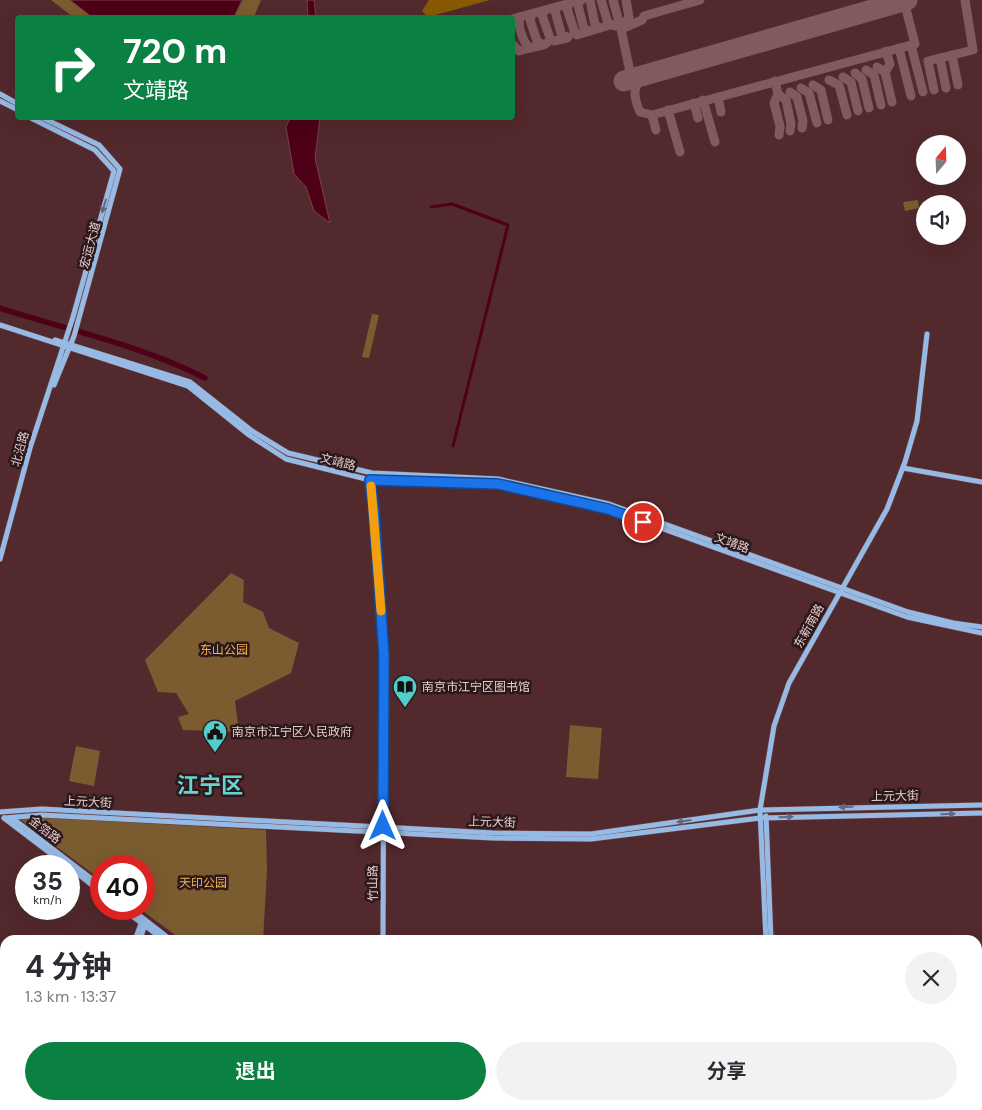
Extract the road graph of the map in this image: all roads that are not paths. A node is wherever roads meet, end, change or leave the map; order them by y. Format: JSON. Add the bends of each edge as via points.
{"nodes":[{"id":1,"x":0,"y":94,"type":"edge"},
{"id":2,"x":0,"y":101,"type":"edge"},
{"id":3,"x":15,"y":102,"type":"edge"},
{"id":4,"x":15,"y":108,"type":"edge"},
{"id":5,"x":35,"y":120,"type":"edge"},
{"id":6,"x":47,"y":120,"type":"edge"},
{"id":7,"x":0,"y":324,"type":"edge"},
{"id":8,"x":927,"y":334,"type":"dead end"},
{"id":9,"x":63,"y":344,"type":"junction"},
{"id":10,"x":70,"y":346,"type":"junction"},
{"id":11,"x":42,"y":413,"type":"junction"},
{"id":12,"x":903,"y":468,"type":"junction"},
{"id":13,"x":370,"y":480,"type":"junction"},
{"id":14,"x":982,"y":482,"type":"edge"},
{"id":15,"x":0,"y":559,"type":"edge"},
{"id":16,"x":841,"y":589,"type":"junction"},
{"id":17,"x":982,"y":627,"type":"edge"},
{"id":18,"x":982,"y":633,"type":"edge"},
{"id":19,"x":982,"y":805,"type":"edge"},
{"id":20,"x":763,"y":810,"type":"junction"},
{"id":21,"x":2,"y":813,"type":"edge"},
{"id":22,"x":982,"y":813,"type":"edge"},
{"id":23,"x":763,"y":818,"type":"junction"},
{"id":24,"x":13,"y":819,"type":"junction"},
{"id":25,"x":383,"y":826,"type":"junction"},
{"id":26,"x":383,"y":833,"type":"junction"},
{"id":27,"x":53,"y":855,"type":"edge"},
{"id":28,"x":80,"y":876,"type":"edge"},
{"id":29,"x":90,"y":878,"type":"edge"},
{"id":30,"x":90,"y":884,"type":"edge"},
{"id":31,"x":140,"y":920,"type":"edge"},
{"id":32,"x":141,"y":920,"type":"edge"},
{"id":33,"x":144,"y":923,"type":"junction"},
{"id":34,"x":138,"y":935,"type":"edge"},
{"id":35,"x":141,"y":935,"type":"edge"},
{"id":36,"x":158,"y":935,"type":"edge"},
{"id":37,"x":163,"y":935,"type":"edge"},
{"id":38,"x":383,"y":935,"type":"edge"},
{"id":39,"x":766,"y":935,"type":"edge"},
{"id":40,"x":771,"y":935,"type":"edge"}],
"edges":[{"from":1,"to":3,"type":"main road"},
{"from":2,"to":4,"type":"main road"},
{"from":5,"to":9,"type":"main road","name":"宏运大道","one_way":true,"via":[[95,150],[114,171]]},
{"from":6,"to":10,"type":"main road","name":"宏运大道","via":[[99,145],[120,169]]},
{"from":7,"to":9,"type":"main road","name":"文靖路"},
{"from":8,"to":12,"type":"main road","name":"东新南路","via":[[917,421]]},
{"from":9,"to":10,"type":"main road","name":"文靖路"},
{"from":9,"to":11,"type":"main road","name":"北沿路"},
{"from":10,"to":11,"type":"main road","name":"宏运大道"},
{"from":10,"to":13,"type":"main road","name":"文靖路","via":[[188,386],[286,460]]},
{"from":10,"to":16,"type":"main road","name":"文靖路","via":[[190,382],[252,431],[288,453],[372,473],[498,479],[609,504]]},
{"from":11,"to":15,"type":"main road","name":"北沿路"},
{"from":12,"to":14,"type":"main road"},
{"from":12,"to":16,"type":"main road","name":"东新南路","via":[[887,508]]},
{"from":13,"to":16,"type":"main road","name":"文靖路","via":[[498,484],[608,509]]},
{"from":13,"to":25,"type":"main road","name":"竹山路","via":[[384,656]]},
{"from":16,"to":17,"type":"main road","name":"文靖路","via":[[915,614]]},
{"from":16,"to":18,"type":"main road","name":"文靖路","via":[[907,617]]},
{"from":16,"to":20,"type":"main road","name":"东新南路","via":[[789,683],[774,726]]},
{"from":19,"to":20,"type":"main road","name":"上元大街","one_way":true},
{"from":20,"to":23,"type":"main road","name":"东新南路"},
{"from":20,"to":25,"type":"main road","name":"上元大街","one_way":true,"via":[[590,834],[493,833]]},
{"from":21,"to":24,"type":"main road","name":"上元大街"},
{"from":21,"to":25,"type":"main road","name":"上元大街","via":[[42,810]]},
{"from":21,"to":27,"type":"main road","name":"金箔路"},
{"from":23,"to":22,"type":"main road","name":"上元大街","one_way":true},
{"from":23,"to":26,"type":"main road","name":"上元大街","via":[[591,839]]},
{"from":23,"to":39,"type":"main road","name":"东新南路"},
{"from":23,"to":40,"type":"main road","name":"东新南路"},
{"from":24,"to":26,"type":"main road","name":"上元大街","via":[[42,815]]},
{"from":24,"to":29,"type":"main road","name":"金箔路"},
{"from":25,"to":26,"type":"main road","name":"竹山路"},
{"from":26,"to":38,"type":"main road","name":"竹山路"},
{"from":28,"to":30,"type":"main road","name":"金箔路"},
{"from":31,"to":33,"type":"main road"},
{"from":32,"to":33,"type":"main road"},
{"from":33,"to":34,"type":"main road"},
{"from":33,"to":35,"type":"main road"},
{"from":33,"to":36,"type":"main road"},
{"from":33,"to":37,"type":"main road"}]}
